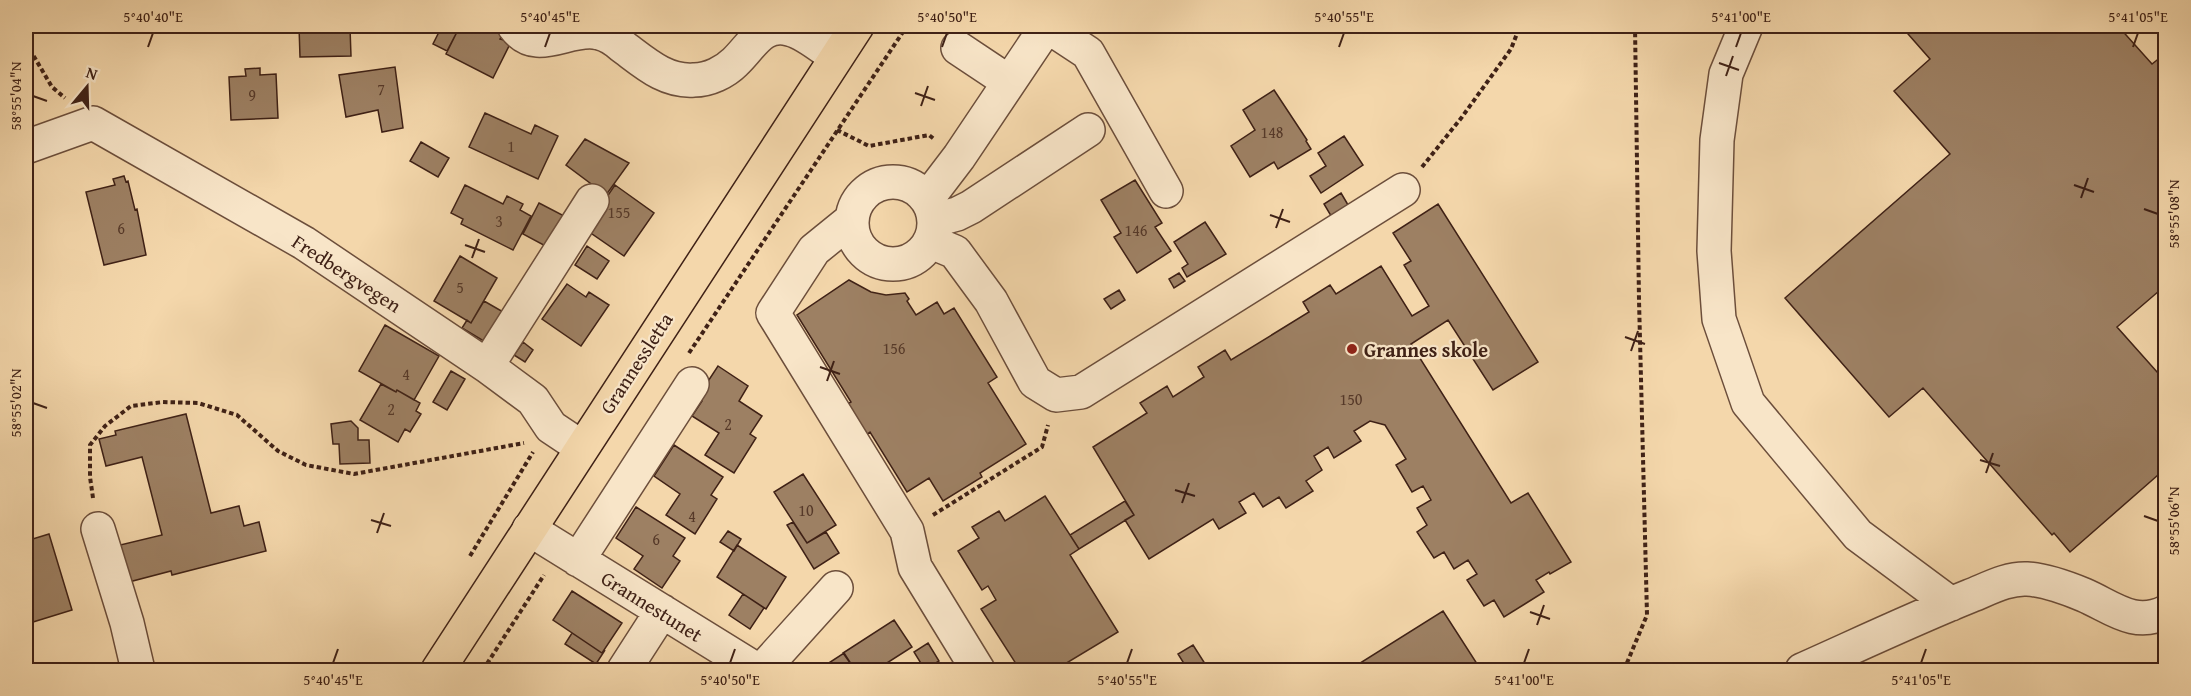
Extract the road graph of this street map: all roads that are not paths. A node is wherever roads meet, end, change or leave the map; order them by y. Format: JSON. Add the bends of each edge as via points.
{"nodes":[{"id":1,"x":514,"y":26,"type":"edge"},
{"id":2,"x":856,"y":26,"type":"edge"},
{"id":3,"x":1047,"y":26,"type":"edge"},
{"id":4,"x":1746,"y":26,"type":"edge"},
{"id":5,"x":792,"y":27,"type":"edge"},
{"id":6,"x":958,"y":48,"type":"dead end"},
{"id":7,"x":836,"y":57,"type":"junction"},
{"id":8,"x":1009,"y":82,"type":"junction"},
{"id":9,"x":1088,"y":130,"type":"dead end"},
{"id":10,"x":26,"y":147,"type":"edge"},
{"id":11,"x":1403,"y":190,"type":"road end"},
{"id":12,"x":1166,"y":191,"type":"dead end"},
{"id":13,"x":592,"y":201,"type":"dead end"},
{"id":14,"x":851,"y":220,"type":"junction"},
{"id":15,"x":931,"y":220,"type":"junction"},
{"id":16,"x":487,"y":366,"type":"junction"},
{"id":17,"x":690,"y":370,"type":"road end"},
{"id":18,"x":581,"y":447,"type":"junction"},
{"id":19,"x":98,"y":529,"type":"road end"},
{"id":20,"x":529,"y":529,"type":"junction"},
{"id":21,"x":569,"y":555,"type":"junction"},
{"id":22,"x":836,"y":588,"type":"dead end"},
{"id":23,"x":1951,"y":604,"type":"junction"},
{"id":24,"x":662,"y":611,"type":"junction"},
{"id":25,"x":2166,"y":612,"type":"edge"},
{"id":26,"x":138,"y":670,"type":"edge"},
{"id":27,"x":438,"y":670,"type":"edge"},
{"id":28,"x":624,"y":670,"type":"edge"},
{"id":29,"x":757,"y":670,"type":"edge"},
{"id":30,"x":762,"y":670,"type":"edge"},
{"id":31,"x":978,"y":670,"type":"edge"},
{"id":32,"x":1802,"y":670,"type":"edge"}],
"edges":[{"from":1,"to":5,"type":"street","via":[[528,38],[545,41],[582,32],[600,33],[655,72],[693,81],[717,75],[734,63],[761,33]]},
{"from":2,"to":7,"type":"main road","name":"Grannessletta"},
{"from":3,"to":8,"type":"street"},
{"from":3,"to":12,"type":"street","via":[[1088,53]]},
{"from":4,"to":23,"type":"street","via":[[1726,75],[1717,140],[1714,251],[1719,320],[1748,403],[1858,534]]},
{"from":5,"to":7,"type":"street"},
{"from":6,"to":8,"type":"street"},
{"from":7,"to":18,"type":"main road","name":"Grannessletta"},
{"from":8,"to":15,"type":"street","via":[[959,157]]},
{"from":9,"to":15,"type":"street","via":[[971,207]]},
{"from":10,"to":16,"type":"street","name":"Fredbergvegen","via":[[93,123],[304,243]]},
{"from":11,"to":15,"type":"street","via":[[1081,392],[1056,395],[1035,382],[991,301]]},
{"from":13,"to":16,"type":"street"},
{"from":14,"to":15,"type":"street","via":[[858,201],[873,187],[892,181],[912,185]]},
{"from":14,"to":15,"type":"street","via":[[856,242],[872,259],[893,265],[915,259]]},
{"from":14,"to":31,"type":"street","via":[[814,250],[773,313],[907,531],[915,567]]},
{"from":16,"to":18,"type":"street","name":"Fredbergvegen","via":[[533,400],[551,427]]},
{"from":17,"to":21,"type":"street"},
{"from":18,"to":20,"type":"main road","name":"Grannessletta"},
{"from":19,"to":26,"type":"street"},
{"from":20,"to":21,"type":"street","name":"Grannestunet"},
{"from":20,"to":27,"type":"main road","name":"Grannessletta"},
{"from":21,"to":24,"type":"street","name":"Grannestunet"},
{"from":22,"to":30,"type":"street"},
{"from":23,"to":25,"type":"street","via":[[2011,580],[2027,579],[2084,595],[2133,618]]},
{"from":23,"to":32,"type":"street"},
{"from":24,"to":28,"type":"street"},
{"from":24,"to":29,"type":"street","name":"Grannestunet"}]}
